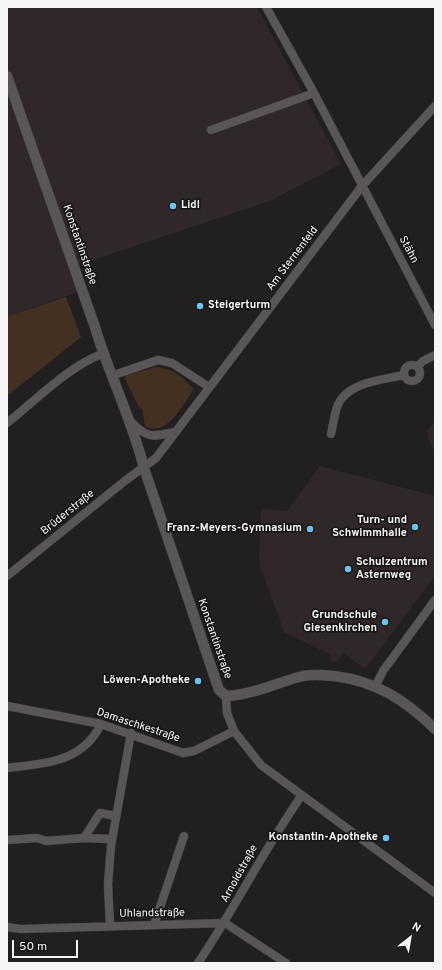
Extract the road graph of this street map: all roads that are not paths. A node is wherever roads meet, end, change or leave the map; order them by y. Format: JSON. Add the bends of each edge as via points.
{"nodes":[{"id":1,"x":266,"y":7,"type":"edge"},
{"id":2,"x":7,"y":76,"type":"edge"},
{"id":3,"x":314,"y":93,"type":"junction"},
{"id":4,"x":435,"y":106,"type":"edge"},
{"id":5,"x":211,"y":130,"type":"dead end"},
{"id":6,"x":362,"y":186,"type":"junction"},
{"id":7,"x":435,"y":324,"type":"edge"},
{"id":8,"x":102,"y":354,"type":"junction"},
{"id":9,"x":435,"y":355,"type":"edge"},
{"id":10,"x":417,"y":367,"type":"junction"},
{"id":11,"x":404,"y":375,"type":"junction"},
{"id":12,"x":111,"y":376,"type":"junction"},
{"id":13,"x":210,"y":387,"type":"junction"},
{"id":14,"x":129,"y":420,"type":"junction"},
{"id":15,"x":7,"y":423,"type":"edge"},
{"id":16,"x":176,"y":432,"type":"junction"},
{"id":17,"x":331,"y":434,"type":"dead end"},
{"id":18,"x":144,"y":468,"type":"junction"},
{"id":19,"x":7,"y":576,"type":"edge"},
{"id":20,"x":435,"y":600,"type":"edge"},
{"id":21,"x":376,"y":685,"type":"junction"},
{"id":22,"x":226,"y":696,"type":"junction"},
{"id":23,"x":7,"y":706,"type":"edge"},
{"id":24,"x":101,"y":724,"type":"junction"},
{"id":25,"x":435,"y":729,"type":"edge"},
{"id":26,"x":234,"y":731,"type":"junction"},
{"id":27,"x":131,"y":733,"type":"junction"},
{"id":28,"x":7,"y":768,"type":"edge"},
{"id":29,"x":302,"y":795,"type":"junction"},
{"id":30,"x":116,"y":816,"type":"junction"},
{"id":31,"x":184,"y":836,"type":"dead end"},
{"id":32,"x":84,"y":838,"type":"junction"},
{"id":33,"x":112,"y":839,"type":"junction"},
{"id":34,"x":7,"y":840,"type":"edge"},
{"id":35,"x":435,"y":893,"type":"edge"},
{"id":36,"x":225,"y":923,"type":"junction"},
{"id":37,"x":154,"y":925,"type":"junction"},
{"id":38,"x":110,"y":926,"type":"junction"},
{"id":39,"x":7,"y":927,"type":"edge"},
{"id":40,"x":198,"y":963,"type":"edge"},
{"id":41,"x":286,"y":963,"type":"edge"}],
"edges":[{"from":1,"to":3,"type":"street","name":"Stähn"},
{"from":2,"to":8,"type":"street","name":"Konstantinstraße","via":[[95,327]]},
{"from":3,"to":5,"type":"street"},
{"from":3,"to":6,"type":"street","name":"Stähn"},
{"from":4,"to":6,"type":"street","name":"Am Sternenfeld"},
{"from":6,"to":7,"type":"street","name":"Stähn"},
{"from":6,"to":13,"type":"street","name":"Am Sternenfeld"},
{"from":8,"to":12,"type":"street","name":"Konstantinstraße"},
{"from":8,"to":15,"type":"street","via":[[77,367]]},
{"from":9,"to":10,"type":"street"},
{"from":10,"to":11,"type":"street","via":[[407,366]]},
{"from":10,"to":11,"type":"street","via":[[420,376],[416,380],[406,380]]},
{"from":11,"to":17,"type":"street","via":[[362,385],[347,393],[337,406]]},
{"from":12,"to":13,"type":"street","via":[[158,360],[172,363]]},
{"from":12,"to":14,"type":"street","name":"Konstantinstraße"},
{"from":13,"to":16,"type":"street","name":"Am Sternenfeld"},
{"from":14,"to":16,"type":"street","name":"Konstantinstraße","via":[[149,436]]},
{"from":14,"to":18,"type":"street","name":"Konstantinstraße"},
{"from":16,"to":18,"type":"street","name":"Am Sternenfeld","via":[[156,458]]},
{"from":18,"to":19,"type":"street","name":"Brüderstraße"},
{"from":18,"to":22,"type":"street","name":"Konstantinstraße","via":[[219,690]]},
{"from":20,"to":21,"type":"street"},
{"from":21,"to":22,"type":"street","via":[[346,678],[306,675],[239,696]]},
{"from":21,"to":25,"type":"street","via":[[410,706]]},
{"from":22,"to":26,"type":"street","name":"Konstantinstraße","via":[[227,713]]},
{"from":23,"to":24,"type":"street","name":"Damaschkestraße"},
{"from":24,"to":27,"type":"street","name":"Damaschkestraße"},
{"from":24,"to":28,"type":"street","via":[[94,738],[70,756],[51,762]]},
{"from":26,"to":27,"type":"street","name":"Damaschkestraße","via":[[187,753]]},
{"from":26,"to":29,"type":"street","name":"Konstantinstraße","via":[[261,765]]},
{"from":27,"to":30,"type":"street"},
{"from":29,"to":35,"type":"street","name":"Konstantinstraße"},
{"from":29,"to":36,"type":"street","name":"Arnoldstraße","via":[[271,841]]},
{"from":30,"to":32,"type":"street","via":[[100,813]]},
{"from":30,"to":33,"type":"street"},
{"from":31,"to":37,"type":"street"},
{"from":32,"to":33,"type":"street"},
{"from":32,"to":34,"type":"street","via":[[46,841],[37,838]]},
{"from":33,"to":38,"type":"street","via":[[108,884]]},
{"from":36,"to":37,"type":"street","name":"Uhlandstraße"},
{"from":36,"to":40,"type":"street","name":"Arnoldstraße"},
{"from":36,"to":41,"type":"street"},
{"from":37,"to":38,"type":"street","name":"Uhlandstraße"},
{"from":38,"to":39,"type":"street","name":"Uhlandstraße","via":[[21,929]]}]}
